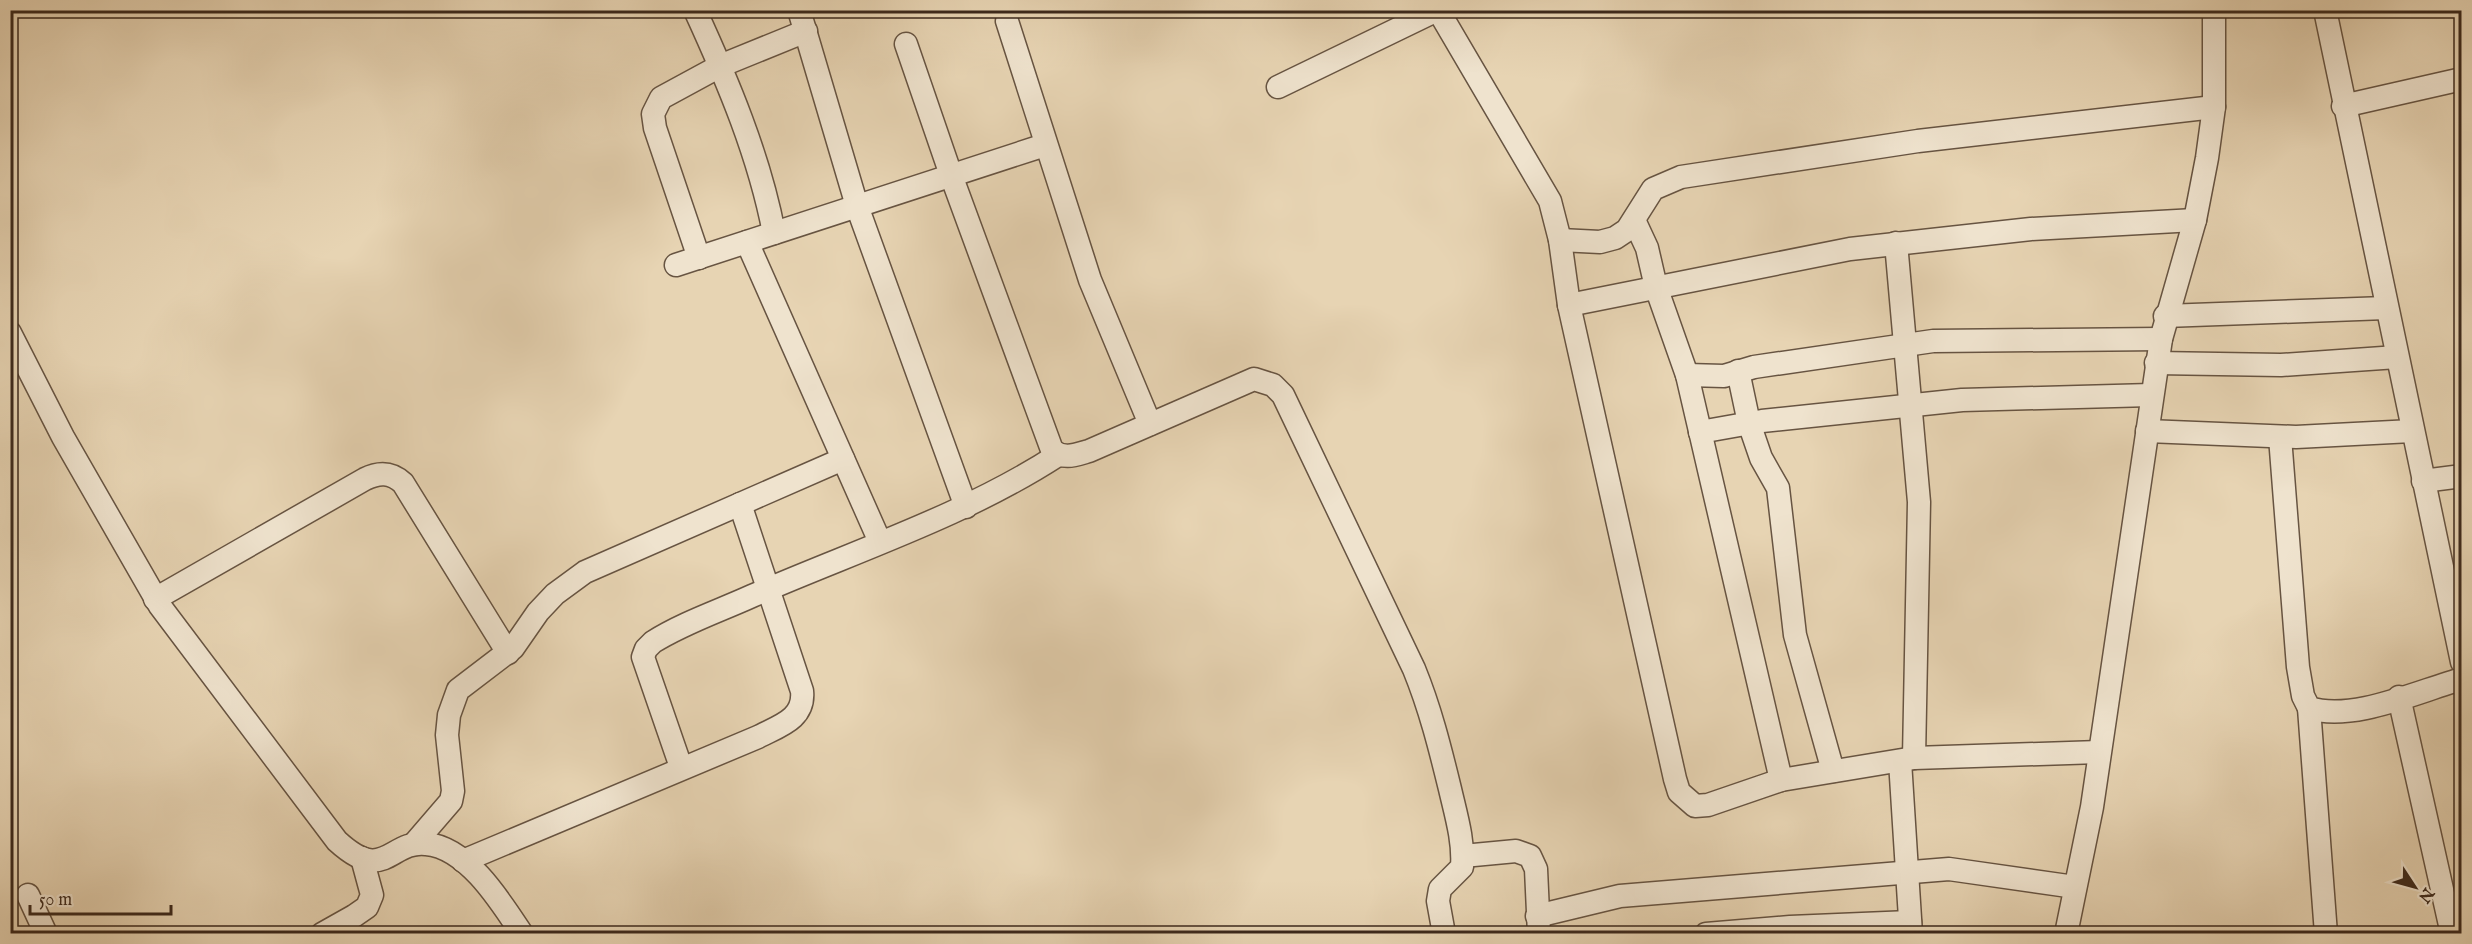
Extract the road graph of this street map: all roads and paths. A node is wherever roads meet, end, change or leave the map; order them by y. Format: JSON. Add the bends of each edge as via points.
{"nodes":[{"id":1,"x":695,"y":10,"type":"edge"},
{"id":2,"x":1437,"y":10,"type":"edge"},
{"id":3,"x":2214,"y":10,"type":"edge"},
{"id":4,"x":2325,"y":10,"type":"edge"},
{"id":5,"x":802,"y":21,"type":"edge"},
{"id":6,"x":1007,"y":21,"type":"dead end"},
{"id":7,"x":906,"y":44,"type":"dead end"},
{"id":8,"x":720,"y":66,"type":"junction"},
{"id":9,"x":2451,"y":81,"type":"edge"},
{"id":10,"x":1278,"y":87,"type":"dead end"},
{"id":11,"x":2462,"y":97,"type":"edge"},
{"id":12,"x":2343,"y":106,"type":"junction"},
{"id":13,"x":2214,"y":107,"type":"junction"},
{"id":14,"x":1045,"y":144,"type":"junction"},
{"id":15,"x":951,"y":175,"type":"junction"},
{"id":16,"x":857,"y":206,"type":"junction"},
{"id":17,"x":1634,"y":220,"type":"junction"},
{"id":18,"x":2195,"y":220,"type":"junction"},
{"id":19,"x":774,"y":233,"type":"junction"},
{"id":20,"x":1560,"y":240,"type":"junction"},
{"id":21,"x":747,"y":242,"type":"junction"},
{"id":22,"x":1896,"y":243,"type":"junction"},
{"id":23,"x":699,"y":258,"type":"junction"},
{"id":24,"x":676,"y":265,"type":"dead end"},
{"id":25,"x":1656,"y":287,"type":"junction"},
{"id":26,"x":1569,"y":305,"type":"junction"},
{"id":27,"x":2386,"y":308,"type":"junction"},
{"id":28,"x":2166,"y":316,"type":"junction"},
{"id":29,"x":10,"y":333,"type":"edge"},
{"id":30,"x":2161,"y":339,"type":"junction"},
{"id":31,"x":1905,"y":344,"type":"junction"},
{"id":32,"x":2397,"y":357,"type":"junction"},
{"id":33,"x":2157,"y":363,"type":"junction"},
{"id":34,"x":1738,"y":371,"type":"junction"},
{"id":35,"x":1687,"y":375,"type":"junction"},
{"id":36,"x":2151,"y":395,"type":"junction"},
{"id":37,"x":1911,"y":406,"type":"junction"},
{"id":38,"x":1749,"y":423,"type":"junction"},
{"id":39,"x":1150,"y":424,"type":"junction"},
{"id":40,"x":2147,"y":431,"type":"junction"},
{"id":41,"x":2412,"y":431,"type":"junction"},
{"id":42,"x":1700,"y":432,"type":"junction"},
{"id":43,"x":2280,"y":437,"type":"junction"},
{"id":44,"x":1058,"y":455,"type":"junction"},
{"id":45,"x":843,"y":459,"type":"junction"},
{"id":46,"x":2462,"y":476,"type":"edge"},
{"id":47,"x":2423,"y":481,"type":"junction"},
{"id":48,"x":740,"y":504,"type":"junction"},
{"id":49,"x":966,"y":507,"type":"junction"},
{"id":50,"x":880,"y":542,"type":"junction"},
{"id":51,"x":768,"y":589,"type":"junction"},
{"id":52,"x":156,"y":599,"type":"junction"},
{"id":53,"x":508,"y":653,"type":"junction"},
{"id":54,"x":2462,"y":662,"type":"edge"},
{"id":55,"x":2462,"y":679,"type":"edge"},
{"id":56,"x":2399,"y":697,"type":"junction"},
{"id":57,"x":2309,"y":708,"type":"junction"},
{"id":58,"x":2099,"y":752,"type":"junction"},
{"id":59,"x":1907,"y":759,"type":"junction"},
{"id":60,"x":681,"y":767,"type":"junction"},
{"id":61,"x":1833,"y":771,"type":"junction"},
{"id":62,"x":1781,"y":780,"type":"junction"},
{"id":63,"x":414,"y":844,"type":"junction"},
{"id":64,"x":1463,"y":856,"type":"junction"},
{"id":65,"x":362,"y":858,"type":"junction"},
{"id":66,"x":463,"y":861,"type":"junction"},
{"id":67,"x":1906,"y":873,"type":"junction"},
{"id":68,"x":2075,"y":887,"type":"junction"},
{"id":69,"x":28,"y":895,"type":"dead end"},
{"id":70,"x":1538,"y":925,"type":"edge"},
{"id":71,"x":1911,"y":928,"type":"edge"},
{"id":72,"x":514,"y":931,"type":"edge"},
{"id":73,"x":46,"y":933,"type":"edge"},
{"id":74,"x":322,"y":933,"type":"edge"},
{"id":75,"x":1444,"y":933,"type":"edge"},
{"id":76,"x":1706,"y":933,"type":"edge"},
{"id":77,"x":2066,"y":933,"type":"edge"},
{"id":78,"x":2326,"y":933,"type":"edge"},
{"id":79,"x":2452,"y":933,"type":"edge"}],
"edges":[{"from":1,"to":8,"type":"street"},
{"from":2,"to":10,"type":"street"},
{"from":2,"to":20,"type":"street","via":[[1542,185]]},
{"from":3,"to":13,"type":"street"},
{"from":4,"to":12,"type":"street"},
{"from":5,"to":8,"type":"street"},
{"from":5,"to":16,"type":"street"},
{"from":6,"to":14,"type":"street"},
{"from":7,"to":15,"type":"street"},
{"from":8,"to":19,"type":"street","via":[[754,159]]},
{"from":8,"to":23,"type":"street","via":[[661,98],[653,114],[659,145]]},
{"from":9,"to":11,"type":"street"},
{"from":9,"to":12,"type":"street"},
{"from":12,"to":27,"type":"street"},
{"from":13,"to":17,"type":"street","via":[[1918,141],[1681,177],[1653,189]]},
{"from":13,"to":18,"type":"street"},
{"from":14,"to":15,"type":"street"},
{"from":14,"to":39,"type":"street","via":[[1090,280]]},
{"from":15,"to":16,"type":"street"},
{"from":15,"to":44,"type":"street","via":[[1050,444]]},
{"from":16,"to":19,"type":"street"},
{"from":16,"to":49,"type":"street"},
{"from":17,"to":20,"type":"street","via":[[1615,238],[1600,242]]},
{"from":17,"to":25,"type":"street","via":[[1647,248]]},
{"from":18,"to":22,"type":"street","via":[[2031,229]]},
{"from":18,"to":28,"type":"street"},
{"from":19,"to":21,"type":"street"},
{"from":20,"to":26,"type":"street"},
{"from":21,"to":23,"type":"street"},
{"from":21,"to":45,"type":"street"},
{"from":22,"to":25,"type":"street"},
{"from":22,"to":31,"type":"street"},
{"from":23,"to":24,"type":"street"},
{"from":25,"to":26,"type":"street"},
{"from":25,"to":35,"type":"street"},
{"from":26,"to":62,"type":"street","via":[[1679,792],[1695,806],[1708,805]]},
{"from":27,"to":28,"type":"street"},
{"from":27,"to":32,"type":"street"},
{"from":28,"to":30,"type":"street"},
{"from":29,"to":52,"type":"street","via":[[63,437]]},
{"from":30,"to":31,"type":"street"},
{"from":30,"to":33,"type":"street"},
{"from":31,"to":34,"type":"street"},
{"from":31,"to":37,"type":"street"},
{"from":32,"to":33,"type":"street","via":[[2281,365]]},
{"from":32,"to":41,"type":"street"},
{"from":33,"to":36,"type":"street"},
{"from":34,"to":35,"type":"street","via":[[1710,378]]},
{"from":34,"to":38,"type":"street"},
{"from":35,"to":42,"type":"street"},
{"from":36,"to":37,"type":"street","via":[[1962,400]]},
{"from":36,"to":40,"type":"street"},
{"from":37,"to":38,"type":"street"},
{"from":37,"to":59,"type":"street","via":[[1919,502]]},
{"from":38,"to":42,"type":"street"},
{"from":38,"to":61,"type":"street","via":[[1761,458],[1778,488],[1795,635]]},
{"from":39,"to":44,"type":"street","via":[[1089,451],[1070,457]]},
{"from":39,"to":64,"type":"street","via":[[1254,379],[1273,385],[1283,394],[1423,690],[1442,756]]},
{"from":40,"to":43,"type":"street"},
{"from":40,"to":58,"type":"street"},
{"from":41,"to":43,"type":"street"},
{"from":41,"to":47,"type":"street"},
{"from":42,"to":62,"type":"street"},
{"from":43,"to":57,"type":"street","via":[[2298,667],[2302,696]]},
{"from":44,"to":49,"type":"street","via":[[1013,484]]},
{"from":45,"to":48,"type":"street"},
{"from":45,"to":50,"type":"street"},
{"from":46,"to":47,"type":"street"},
{"from":47,"to":54,"type":"street"},
{"from":48,"to":51,"type":"street"},
{"from":48,"to":53,"type":"street","via":[[585,572],[555,594]]},
{"from":49,"to":50,"type":"street"},
{"from":50,"to":51,"type":"street"},
{"from":51,"to":60,"type":"street","via":[[803,704],[798,714],[778,727]]},
{"from":51,"to":60,"type":"street","via":[[665,635],[646,649],[646,670]]},
{"from":52,"to":53,"type":"street","via":[[365,479],[386,474],[403,483]]},
{"from":52,"to":65,"type":"street","via":[[331,833]]},
{"from":53,"to":63,"type":"street","via":[[459,690],[453,700],[447,735],[451,801]]},
{"from":55,"to":56,"type":"street"},
{"from":56,"to":57,"type":"street","via":[[2351,711],[2325,713]]},
{"from":56,"to":79,"type":"street"},
{"from":57,"to":78,"type":"street"},
{"from":58,"to":59,"type":"street"},
{"from":58,"to":68,"type":"street"},
{"from":59,"to":61,"type":"street"},
{"from":59,"to":67,"type":"street"},
{"from":60,"to":66,"type":"street"},
{"from":61,"to":62,"type":"street"},
{"from":63,"to":65,"type":"street","via":[[387,859]]},
{"from":63,"to":66,"type":"street","via":[[436,846]]},
{"from":64,"to":70,"type":"street","via":[[1516,851],[1530,856],[1536,869]]},
{"from":64,"to":75,"type":"street","via":[[1462,867],[1440,889],[1438,902]]},
{"from":65,"to":74,"type":"street","via":[[372,895],[367,906]]},
{"from":66,"to":72,"type":"street","via":[[481,878]]},
{"from":67,"to":68,"type":"street","via":[[1965,869]]},
{"from":67,"to":70,"type":"street","via":[[1620,896]]},
{"from":67,"to":71,"type":"street"},
{"from":68,"to":77,"type":"street"},
{"from":69,"to":73,"type":"street"},
{"from":71,"to":76,"type":"street","via":[[1790,927]]}]}
